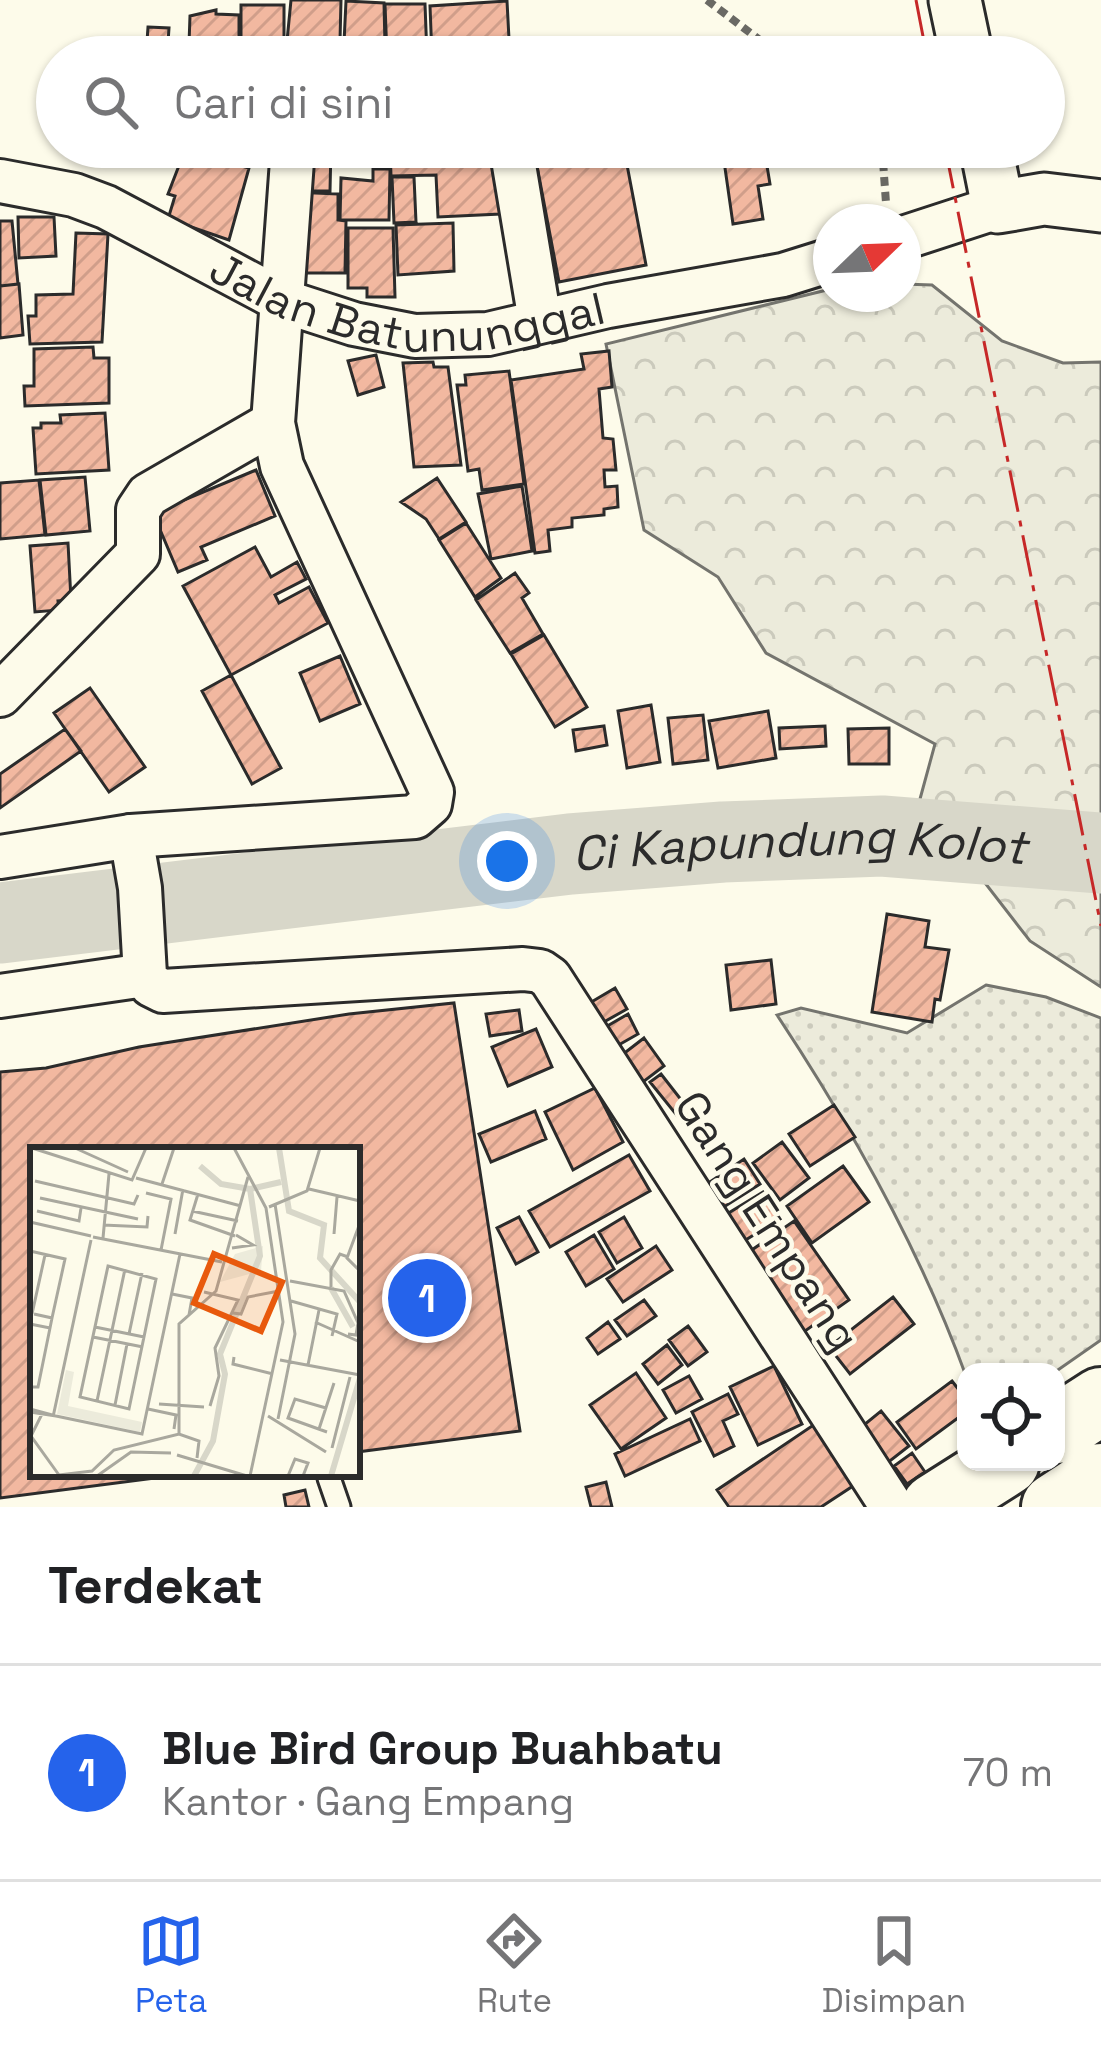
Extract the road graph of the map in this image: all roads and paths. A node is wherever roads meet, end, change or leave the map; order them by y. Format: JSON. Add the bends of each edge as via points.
{"nodes":[{"id":1,"x":707,"y":0,"type":"edge"},
{"id":2,"x":955,"y":0,"type":"edge"},
{"id":3,"x":754,"y":36,"type":"edge"},
{"id":4,"x":963,"y":36,"type":"edge"},
{"id":5,"x":291,"y":168,"type":"edge"},
{"id":6,"x":515,"y":168,"type":"edge"},
{"id":7,"x":883,"y":168,"type":"edge"},
{"id":8,"x":990,"y":168,"type":"edge"},
{"id":9,"x":0,"y":181,"type":"edge"},
{"id":10,"x":886,"y":204,"type":"edge"},
{"id":11,"x":1101,"y":206,"type":"edge"},
{"id":12,"x":998,"y":207,"type":"junction"},
{"id":13,"x":921,"y":232,"type":"edge"},
{"id":14,"x":813,"y":266,"type":"edge"},
{"id":15,"x":283,"y":301,"type":"junction"},
{"id":16,"x":540,"y":322,"type":"junction"},
{"id":17,"x":273,"y":423,"type":"junction"},
{"id":18,"x":0,"y":694,"type":"edge"},
{"id":19,"x":131,"y":836,"type":"junction"},
{"id":20,"x":0,"y":857,"type":"edge"},
{"id":21,"x":145,"y":963,"type":"junction"},
{"id":22,"x":0,"y":996,"type":"edge"},
{"id":23,"x":1101,"y":1401,"type":"edge"},
{"id":24,"x":992,"y":1471,"type":"edge"},
{"id":25,"x":329,"y":1478,"type":"dead end"},
{"id":26,"x":1081,"y":1479,"type":"edge"},
{"id":27,"x":339,"y":1507,"type":"edge"},
{"id":28,"x":892,"y":1507,"type":"edge"},
{"id":29,"x":935,"y":1507,"type":"edge"}],
"edges":[{"from":1,"to":3,"type":"path"},
{"from":2,"to":4,"type":"street"},
{"from":5,"to":15,"type":"street"},
{"from":6,"to":16,"type":"street"},
{"from":7,"to":10,"type":"path"},
{"from":8,"to":12,"type":"street"},
{"from":9,"to":15,"type":"street","name":"Jalan Batununggal","via":[[106,207]]},
{"from":11,"to":12,"type":"street","via":[[1044,199]]},
{"from":12,"to":13,"type":"street"},
{"from":14,"to":16,"type":"street","name":"Jalan Batununggal"},
{"from":15,"to":16,"type":"street","name":"Jalan Batununggal","via":[[415,336],[488,334]]},
{"from":15,"to":17,"type":"street"},
{"from":17,"to":18,"type":"street","via":[[148,495],[138,510],[137,554]]},
{"from":17,"to":19,"type":"street","via":[[282,466],[432,791],[430,804],[415,817]]},
{"from":19,"to":20,"type":"street"},
{"from":19,"to":21,"type":"street"},
{"from":21,"to":22,"type":"street"},
{"from":21,"to":28,"type":"street","name":"Gang Empang","via":[[151,985],[181,992],[541,971]]},
{"from":23,"to":26,"type":"main road"},
{"from":24,"to":29,"type":"main road"},
{"from":25,"to":27,"type":"lane"}]}
